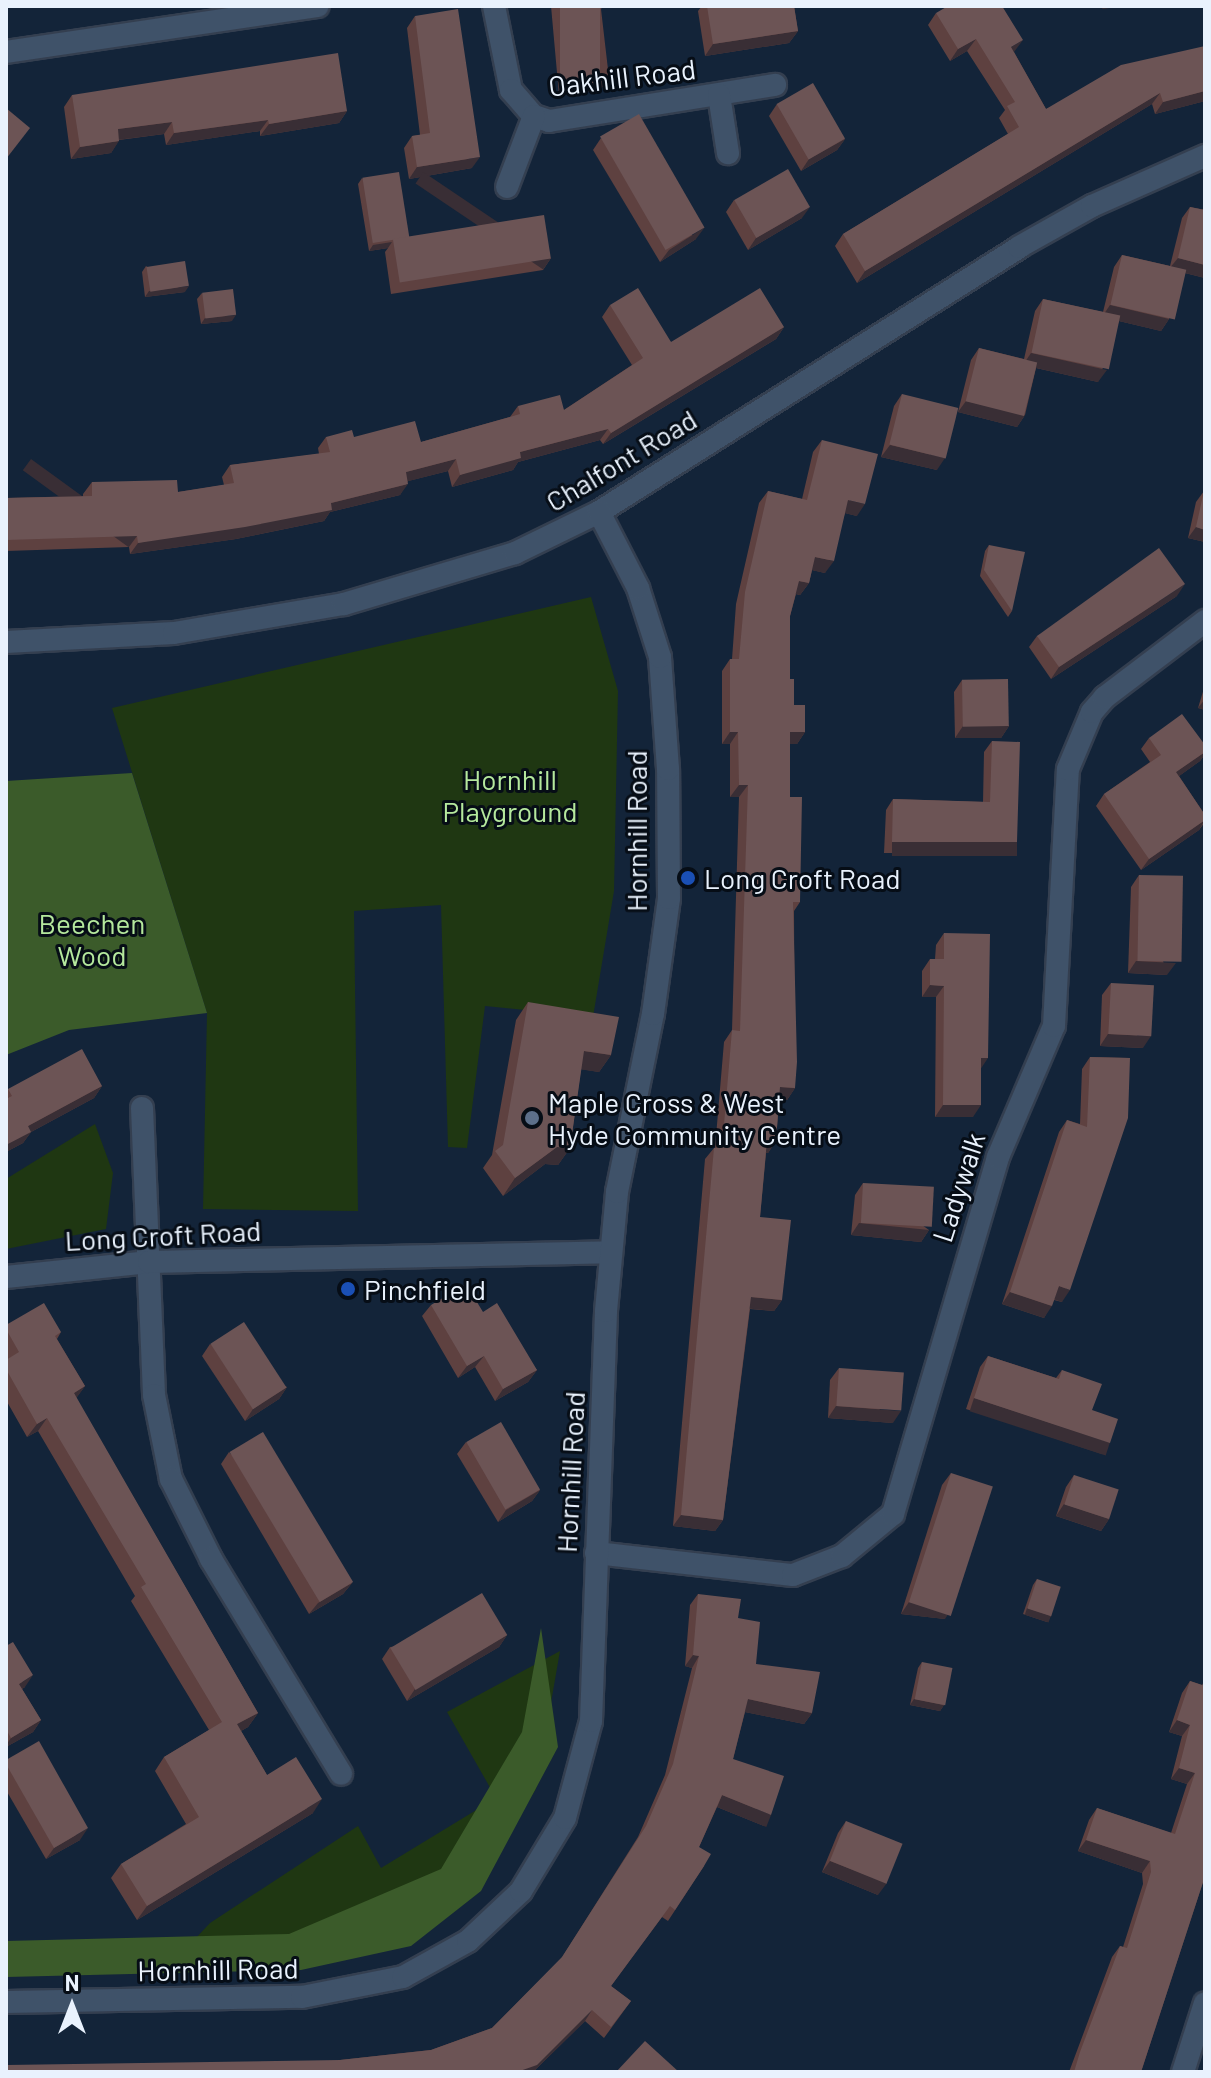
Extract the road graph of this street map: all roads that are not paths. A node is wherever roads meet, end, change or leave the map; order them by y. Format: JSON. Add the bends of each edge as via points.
{"nodes":[{"id":1,"x":318,"y":6,"type":"edge"},
{"id":2,"x":494,"y":6,"type":"edge"},
{"id":3,"x":6,"y":52,"type":"edge"},
{"id":4,"x":775,"y":85,"type":"dead end"},
{"id":5,"x":719,"y":95,"type":"junction"},
{"id":6,"x":534,"y":116,"type":"junction"},
{"id":7,"x":728,"y":153,"type":"dead end"},
{"id":8,"x":1205,"y":156,"type":"edge"},
{"id":9,"x":507,"y":187,"type":"dead end"},
{"id":10,"x":599,"y":512,"type":"junction"},
{"id":11,"x":1205,"y":621,"type":"edge"},
{"id":12,"x":6,"y":642,"type":"edge"},
{"id":13,"x":142,"y":1108,"type":"dead end"},
{"id":14,"x":611,"y":1252,"type":"junction"},
{"id":15,"x":149,"y":1262,"type":"junction"},
{"id":16,"x":6,"y":1277,"type":"edge"},
{"id":17,"x":596,"y":1553,"type":"junction"},
{"id":18,"x":341,"y":1774,"type":"dead end"},
{"id":19,"x":6,"y":2002,"type":"edge"},
{"id":20,"x":1205,"y":2003,"type":"edge"},
{"id":21,"x":1183,"y":2072,"type":"edge"}],
"edges":[{"from":1,"to":3,"type":"street"},
{"from":2,"to":6,"type":"street","name":"Oakhill Road","via":[[511,90]]},
{"from":4,"to":5,"type":"street","name":"Oakhill Road"},
{"from":5,"to":6,"type":"street","name":"Oakhill Road","via":[[560,121]]},
{"from":5,"to":7,"type":"street","name":"Oakhill Road"},
{"from":6,"to":9,"type":"street","name":"Oakhill Road"},
{"from":8,"to":10,"type":"street","name":"Chalfont Road","via":[[1092,206],[1019,247]]},
{"from":10,"to":12,"type":"street","name":"Chalfont Road","via":[[515,553],[344,604],[174,633]]},
{"from":10,"to":14,"type":"street","name":"Hornhill Road","via":[[656,631],[665,696],[670,833],[664,946],[617,1192]]},
{"from":11,"to":17,"type":"street","name":"Ladywalk","via":[[1105,697],[1092,712],[1068,769],[1054,1026],[998,1157],[893,1514],[842,1556],[793,1575]]},
{"from":13,"to":15,"type":"street"},
{"from":14,"to":15,"type":"street","name":"Long Croft Road"},
{"from":14,"to":17,"type":"street","name":"Hornhill Road"},
{"from":15,"to":16,"type":"street","name":"Long Croft Road"},
{"from":15,"to":18,"type":"street","via":[[154,1395],[171,1479],[211,1559]]},
{"from":17,"to":19,"type":"street","name":"Hornhill Road","via":[[591,1721],[574,1796],[521,1891],[468,1941],[403,1977],[329,1994]]},
{"from":20,"to":21,"type":"street"}]}
